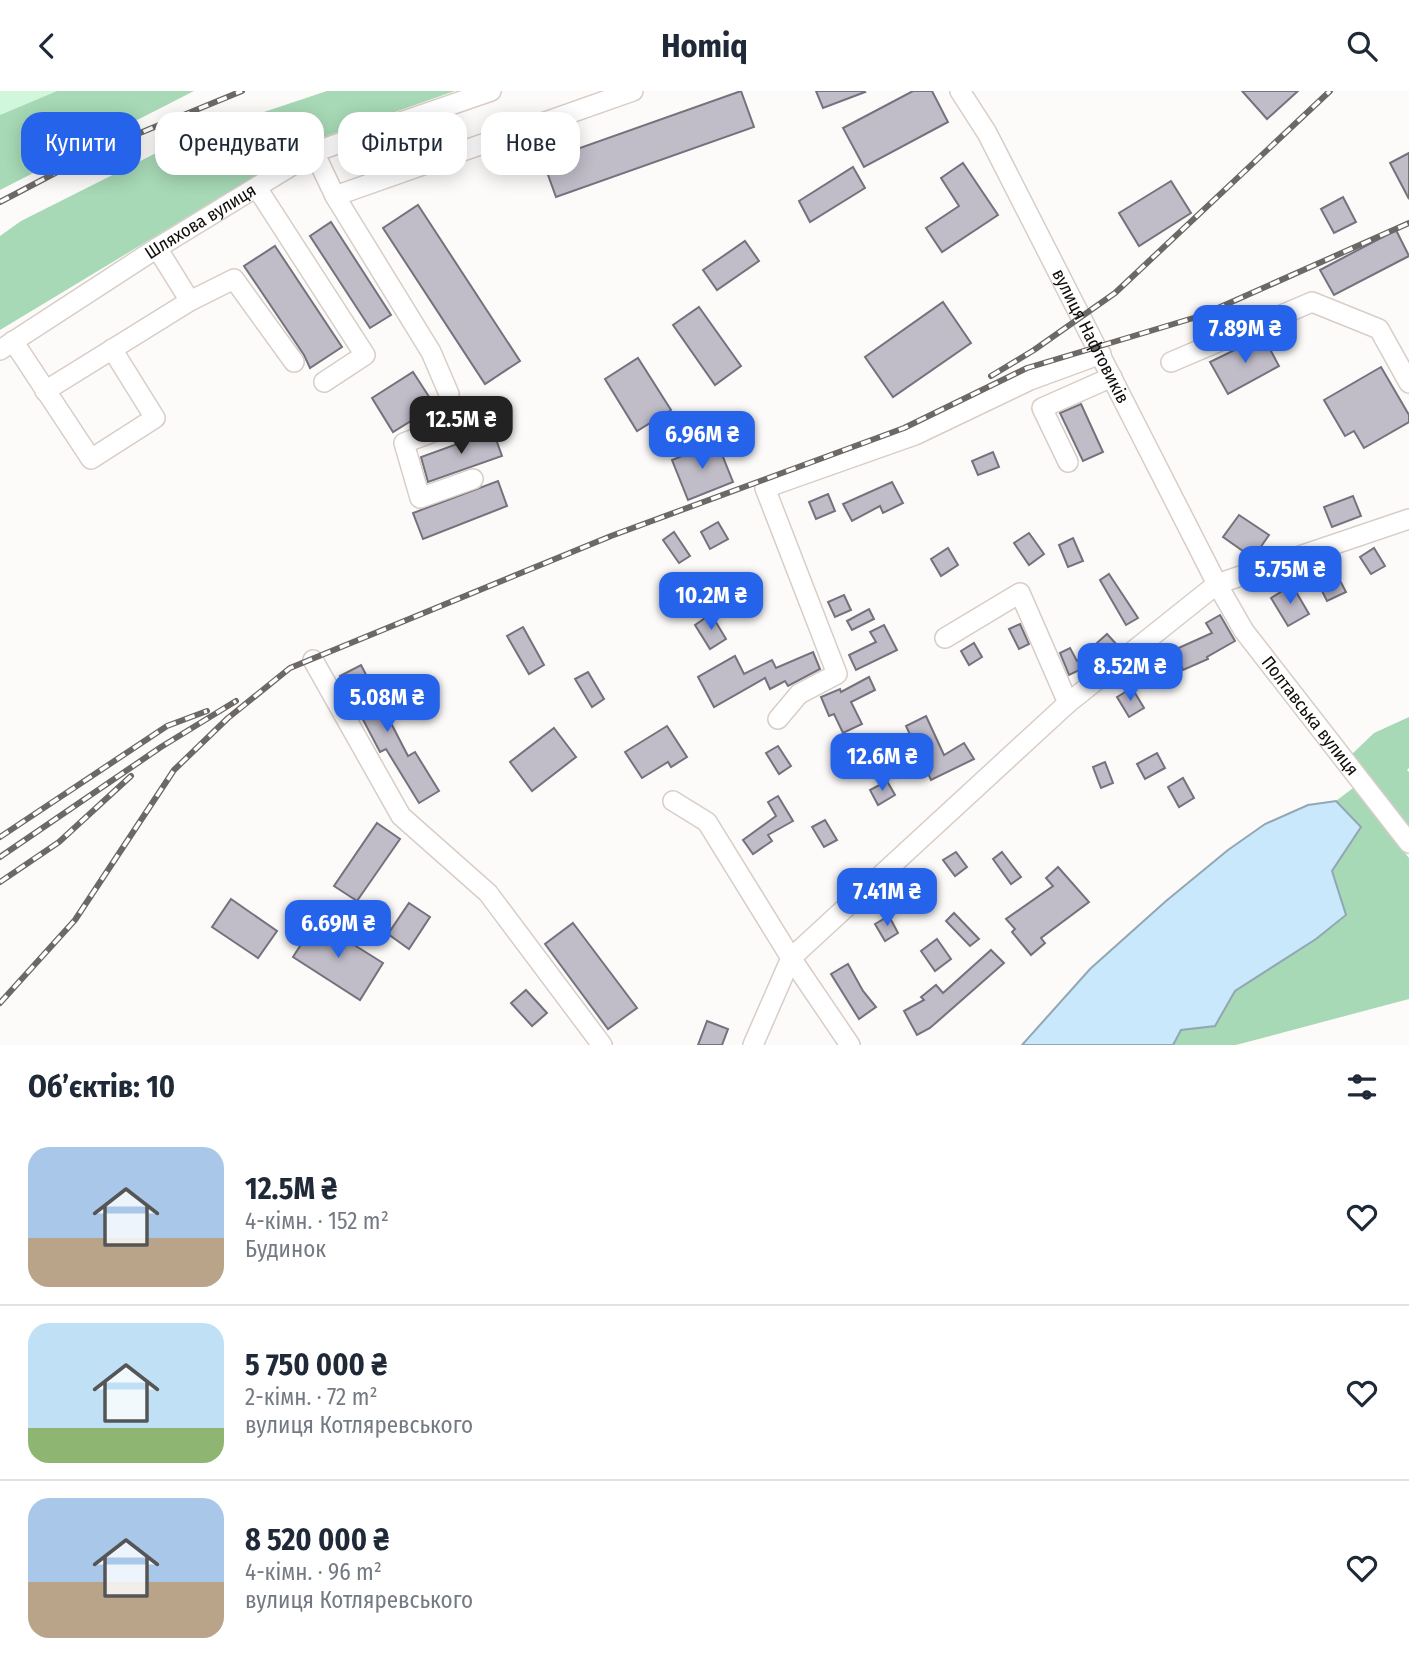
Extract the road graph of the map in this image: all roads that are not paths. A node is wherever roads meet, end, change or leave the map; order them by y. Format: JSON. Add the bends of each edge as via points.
{"nodes":[{"id":1,"x":491,"y":91,"type":"edge"},
{"id":2,"x":633,"y":91,"type":"edge"},
{"id":3,"x":960,"y":91,"type":"edge"},
{"id":4,"x":324,"y":149,"type":"edge"},
{"id":5,"x":324,"y":173,"type":"edge"},
{"id":6,"x":278,"y":175,"type":"edge"},
{"id":7,"x":257,"y":188,"type":"junction"},
{"id":8,"x":335,"y":196,"type":"junction"},
{"id":9,"x":157,"y":249,"type":"junction"},
{"id":10,"x":190,"y":301,"type":"junction"},
{"id":11,"x":7,"y":346,"type":"edge"},
{"id":12,"x":112,"y":349,"type":"junction"},
{"id":13,"x":1101,"y":355,"type":"junction"},
{"id":14,"x":295,"y":362,"type":"dead end"},
{"id":15,"x":1171,"y":362,"type":"dead end"},
{"id":16,"x":1112,"y":377,"type":"junction"},
{"id":17,"x":324,"y":382,"type":"dead end"},
{"id":18,"x":1409,"y":383,"type":"edge"},
{"id":19,"x":45,"y":391,"type":"junction"},
{"id":20,"x":1068,"y":461,"type":"dead end"},
{"id":21,"x":473,"y":479,"type":"dead end"},
{"id":22,"x":1409,"y":519,"type":"edge"},
{"id":23,"x":1217,"y":584,"type":"junction"},
{"id":24,"x":945,"y":638,"type":"dead end"},
{"id":25,"x":313,"y":660,"type":"dead end"},
{"id":26,"x":1068,"y":703,"type":"junction"},
{"id":27,"x":778,"y":719,"type":"dead end"},
{"id":28,"x":673,"y":801,"type":"dead end"},
{"id":29,"x":1409,"y":843,"type":"edge"},
{"id":30,"x":791,"y":958,"type":"junction"},
{"id":31,"x":602,"y":1045,"type":"edge"},
{"id":32,"x":753,"y":1045,"type":"edge"},
{"id":33,"x":849,"y":1045,"type":"edge"}],
"edges":[{"from":1,"to":4,"type":"street","name":"Шляхова вулиця"},
{"from":2,"to":8,"type":"street"},
{"from":3,"to":13,"type":"street","name":"вулиця Нафтовиків","via":[[987,133]]},
{"from":5,"to":8,"type":"street"},
{"from":6,"to":7,"type":"street","name":"Шляхова вулиця"},
{"from":7,"to":9,"type":"street","name":"Шляхова вулиця"},
{"from":7,"to":17,"type":"street","via":[[365,355]]},
{"from":8,"to":21,"type":"street","via":[[431,352],[449,394],[449,426],[404,443],[420,498]]},
{"from":9,"to":10,"type":"street"},
{"from":9,"to":11,"type":"street","name":"Шляхова вулиця"},
{"from":10,"to":12,"type":"street"},
{"from":10,"to":14,"type":"street","via":[[234,279]]},
{"from":11,"to":19,"type":"street"},
{"from":12,"to":19,"type":"street"},
{"from":12,"to":19,"type":"street","via":[[155,418],[91,459]]},
{"from":13,"to":16,"type":"street","name":"вулиця Нафтовиків"},
{"from":13,"to":27,"type":"street","via":[[1030,380],[915,435],[765,488],[836,674],[799,694]]},
{"from":15,"to":18,"type":"street","via":[[1312,302],[1379,329]]},
{"from":16,"to":20,"type":"street","via":[[1042,408]]},
{"from":16,"to":23,"type":"street","name":"вулиця Нафтовиків"},
{"from":22,"to":23,"type":"street"},
{"from":23,"to":26,"type":"street"},
{"from":23,"to":29,"type":"street","name":"Полтавська вулиця","via":[[1244,631]]},
{"from":24,"to":26,"type":"street","via":[[1020,593]]},
{"from":25,"to":31,"type":"street","via":[[401,816],[488,893]]},
{"from":26,"to":30,"type":"street"},
{"from":28,"to":30,"type":"street","via":[[707,822]]},
{"from":30,"to":32,"type":"street"},
{"from":30,"to":33,"type":"street"}]}
